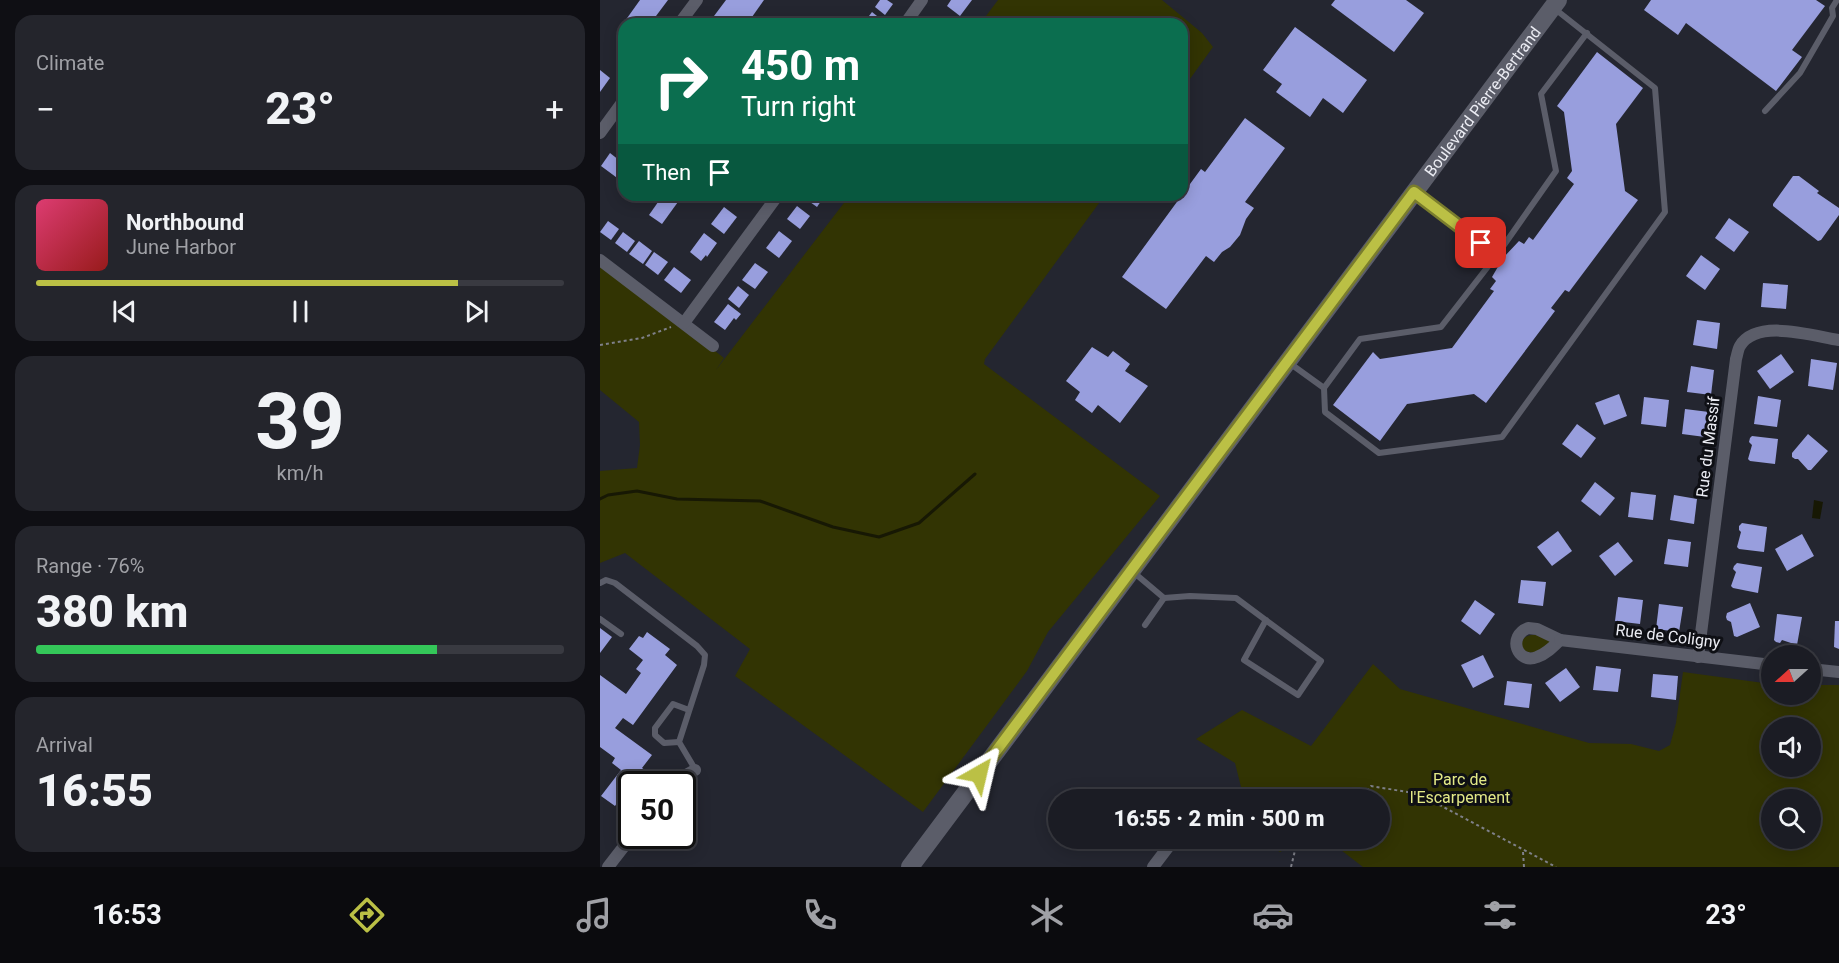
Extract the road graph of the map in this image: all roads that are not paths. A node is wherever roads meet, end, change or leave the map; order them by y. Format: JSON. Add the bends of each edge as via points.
{"nodes":[{"id":1,"x":697,"y":0,"type":"edge"},
{"id":2,"x":922,"y":0,"type":"edge"},
{"id":3,"x":1837,"y":0,"type":"edge"},
{"id":4,"x":1555,"y":4,"type":"edge"},
{"id":5,"x":684,"y":18,"type":"edge"},
{"id":6,"x":909,"y":18,"type":"edge"},
{"id":7,"x":1587,"y":33,"type":"junction"},
{"id":8,"x":618,"y":108,"type":"edge"},
{"id":9,"x":1765,"y":111,"type":"dead end"},
{"id":10,"x":600,"y":133,"type":"edge"},
{"id":11,"x":1414,"y":192,"type":"junction"},
{"id":12,"x":774,"y":201,"type":"edge"},
{"id":13,"x":1497,"y":255,"type":"junction"},
{"id":14,"x":600,"y":260,"type":"edge"},
{"id":15,"x":683,"y":322,"type":"junction"},
{"id":16,"x":1839,"y":340,"type":"edge"},
{"id":17,"x":713,"y":346,"type":"dead end"},
{"id":18,"x":1288,"y":362,"type":"junction"},
{"id":19,"x":1324,"y":388,"type":"junction"},
{"id":20,"x":1132,"y":571,"type":"junction"},
{"id":21,"x":600,"y":583,"type":"edge"},
{"id":22,"x":1164,"y":598,"type":"junction"},
{"id":23,"x":600,"y":619,"type":"edge"},
{"id":24,"x":1266,"y":620,"type":"junction"},
{"id":25,"x":1145,"y":625,"type":"dead end"},
{"id":26,"x":621,"y":634,"type":"dead end"},
{"id":27,"x":1560,"y":640,"type":"dead end"},
{"id":28,"x":1698,"y":657,"type":"junction"},
{"id":29,"x":1761,"y":663,"type":"edge"},
{"id":30,"x":1821,"y":670,"type":"edge"},
{"id":31,"x":1839,"y":672,"type":"edge"},
{"id":32,"x":689,"y":710,"type":"junction"},
{"id":33,"x":679,"y":742,"type":"junction"},
{"id":34,"x":695,"y":770,"type":"edge"},
{"id":35,"x":622,"y":849,"type":"edge"},
{"id":36,"x":1167,"y":849,"type":"edge"},
{"id":37,"x":608,"y":867,"type":"edge"},
{"id":38,"x":910,"y":867,"type":"edge"},
{"id":39,"x":1153,"y":867,"type":"edge"}],
"edges":[{"from":1,"to":5,"type":"street"},
{"from":2,"to":6,"type":"street"},
{"from":3,"to":9,"type":"lane","via":[[1833,16],[1800,73]]},
{"from":4,"to":7,"type":"lane"},
{"from":4,"to":11,"type":"main road","name":"Boulevard Pierre-Bertrand"},
{"from":7,"to":13,"type":"lane","via":[[1541,94],[1556,171]]},
{"from":7,"to":19,"type":"lane","via":[[1655,88],[1665,212],[1502,437],[1379,453],[1326,412]]},
{"from":8,"to":10,"type":"street"},
{"from":11,"to":13,"type":"lane"},
{"from":11,"to":18,"type":"main road","name":"Boulevard Pierre-Bertrand"},
{"from":12,"to":15,"type":"street"},
{"from":13,"to":19,"type":"lane","via":[[1441,327],[1360,339]]},
{"from":14,"to":15,"type":"street"},
{"from":15,"to":17,"type":"street"},
{"from":16,"to":28,"type":"street","name":"Rue du Massif","via":[[1772,330],[1758,332],[1740,346]]},
{"from":18,"to":19,"type":"lane"},
{"from":18,"to":20,"type":"main road","name":"Boulevard Pierre-Bertrand"},
{"from":20,"to":22,"type":"lane"},
{"from":20,"to":38,"type":"main road","name":"Boulevard Pierre-Bertrand"},
{"from":21,"to":32,"type":"lane","via":[[615,583],[705,655]]},
{"from":22,"to":24,"type":"lane","via":[[1236,598]]},
{"from":22,"to":25,"type":"lane"},
{"from":23,"to":26,"type":"lane"},
{"from":24,"to":24,"type":"lane","via":[[1321,661],[1298,695],[1244,660]]},
{"from":27,"to":28,"type":"street","name":"Rue de Coligny"},
{"from":28,"to":29,"type":"street","name":"Rue de Coligny"},
{"from":30,"to":31,"type":"street"},
{"from":32,"to":33,"type":"lane"},
{"from":32,"to":33,"type":"lane","via":[[673,704],[655,728],[655,735],[664,743]]},
{"from":33,"to":34,"type":"lane"},
{"from":35,"to":37,"type":"street"},
{"from":36,"to":39,"type":"street"}]}
